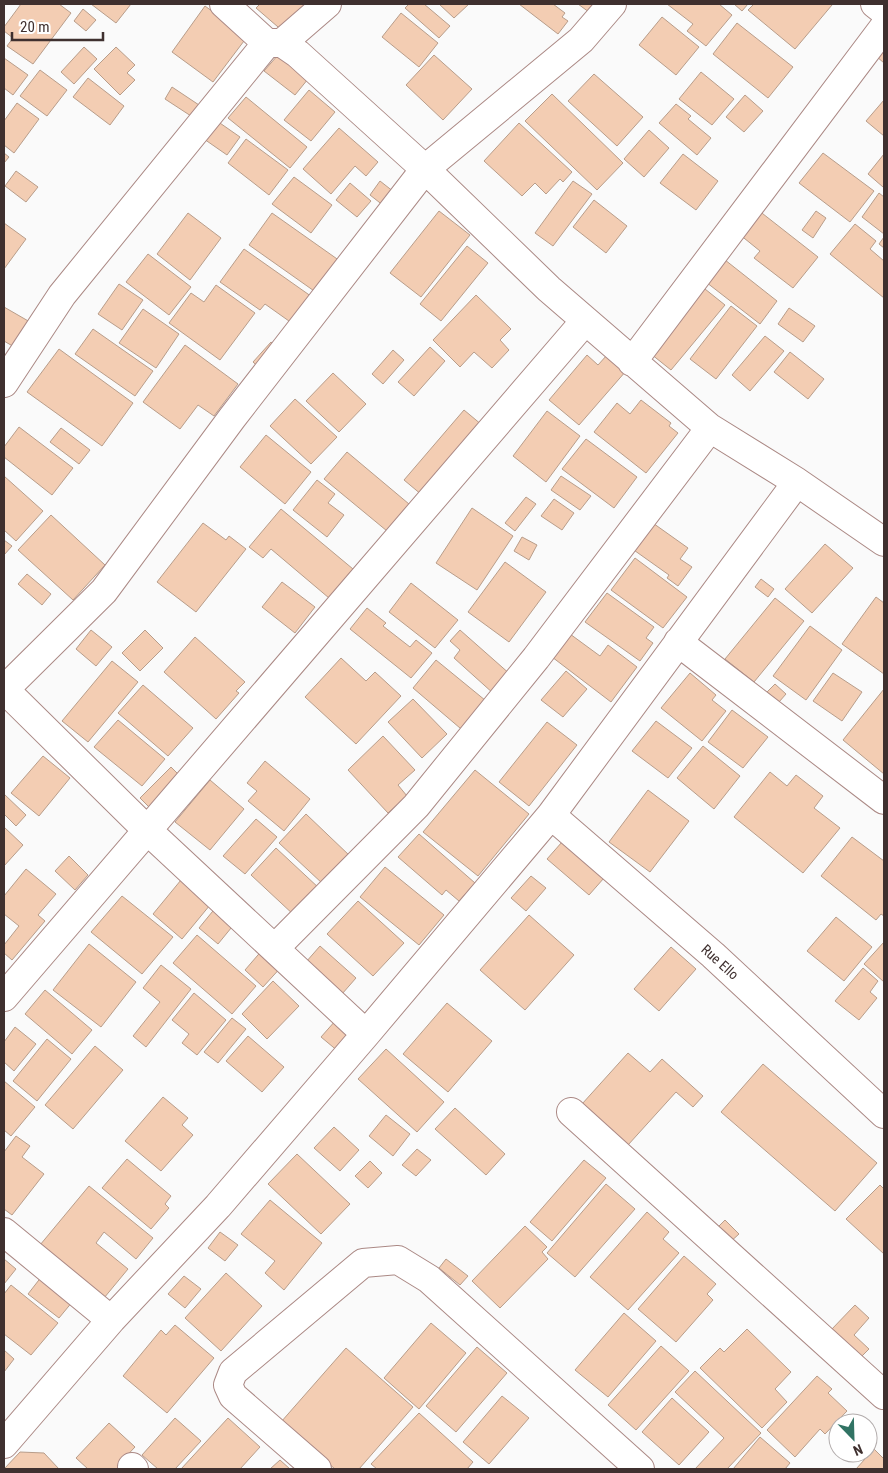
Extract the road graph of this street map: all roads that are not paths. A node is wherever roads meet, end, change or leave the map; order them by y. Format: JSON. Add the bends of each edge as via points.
{"nodes":[{"id":1,"x":224,"y":4,"type":"edge"},
{"id":2,"x":327,"y":4,"type":"edge"},
{"id":3,"x":612,"y":4,"type":"edge"},
{"id":4,"x":875,"y":4,"type":"edge"},
{"id":5,"x":884,"y":11,"type":"edge"},
{"id":6,"x":884,"y":27,"type":"edge"},
{"id":7,"x":275,"y":43,"type":"junction"},
{"id":8,"x":426,"y":169,"type":"junction"},
{"id":9,"x":585,"y":321,"type":"junction"},
{"id":10,"x":632,"y":362,"type":"junction"},
{"id":11,"x":4,"y":383,"type":"edge"},
{"id":12,"x":710,"y":428,"type":"junction"},
{"id":13,"x":797,"y":482,"type":"junction"},
{"id":14,"x":884,"y":542,"type":"edge"},
{"id":15,"x":678,"y":642,"type":"junction"},
{"id":16,"x":4,"y":690,"type":"edge"},
{"id":17,"x":884,"y":800,"type":"edge"},
{"id":18,"x":551,"y":815,"type":"junction"},
{"id":19,"x":147,"y":830,"type":"junction"},
{"id":20,"x":274,"y":948,"type":"junction"},
{"id":21,"x":4,"y":997,"type":"edge"},
{"id":22,"x":366,"y":1034,"type":"junction"},
{"id":23,"x":571,"y":1112,"type":"dead end"},
{"id":24,"x":884,"y":1114,"type":"edge"},
{"id":25,"x":4,"y":1232,"type":"edge"},
{"id":26,"x":111,"y":1320,"type":"junction"},
{"id":27,"x":884,"y":1395,"type":"edge"},
{"id":28,"x":4,"y":1444,"type":"edge"},
{"id":29,"x":317,"y":1469,"type":"edge"},
{"id":30,"x":640,"y":1469,"type":"edge"}],
"edges":[{"from":1,"to":7,"type":"street"},
{"from":2,"to":7,"type":"street"},
{"from":3,"to":8,"type":"street","via":[[581,40]]},
{"from":4,"to":5,"type":"street"},
{"from":6,"to":10,"type":"street"},
{"from":7,"to":8,"type":"street","via":[[298,54]]},
{"from":7,"to":11,"type":"street","via":[[62,295]]},
{"from":8,"to":9,"type":"street"},
{"from":8,"to":16,"type":"street","via":[[232,418],[104,591]]},
{"from":9,"to":10,"type":"street"},
{"from":9,"to":19,"type":"street"},
{"from":10,"to":12,"type":"street"},
{"from":12,"to":13,"type":"street"},
{"from":12,"to":20,"type":"street","via":[[542,650],[416,806]]},
{"from":13,"to":14,"type":"street"},
{"from":13,"to":15,"type":"street"},
{"from":15,"to":17,"type":"street"},
{"from":15,"to":18,"type":"street"},
{"from":16,"to":19,"type":"street"},
{"from":18,"to":22,"type":"street"},
{"from":18,"to":24,"type":"street","name":"Rue Ello","via":[[712,955]]},
{"from":19,"to":20,"type":"street"},
{"from":19,"to":21,"type":"street"},
{"from":20,"to":22,"type":"street"},
{"from":22,"to":26,"type":"street","via":[[218,1206]]},
{"from":23,"to":27,"type":"street"},
{"from":25,"to":26,"type":"street"},
{"from":26,"to":28,"type":"street"},
{"from":29,"to":30,"type":"street","via":[[234,1396],[228,1385],[232,1372],[362,1263],[398,1260],[429,1279]]}]}
